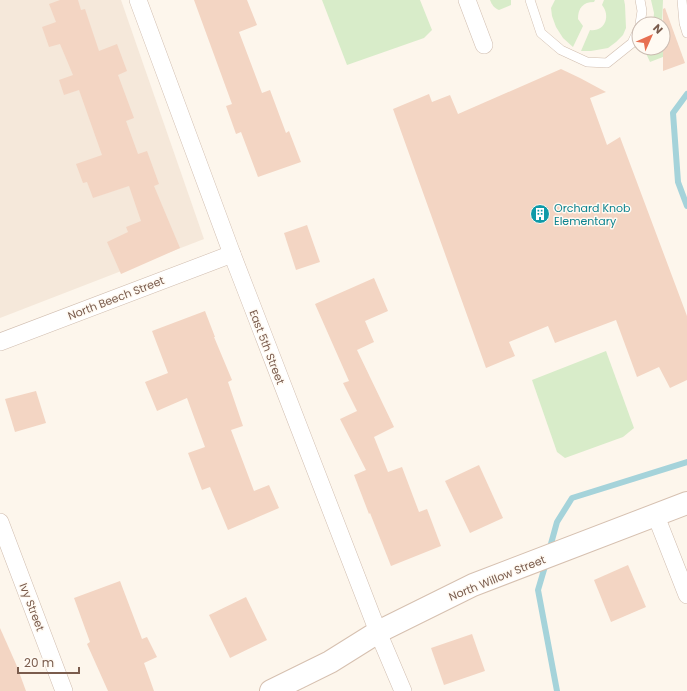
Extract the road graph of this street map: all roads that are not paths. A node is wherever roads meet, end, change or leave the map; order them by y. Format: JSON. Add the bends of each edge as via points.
{"nodes":[{"id":1,"x":138,"y":0,"type":"edge"},
{"id":2,"x":467,"y":0,"type":"edge"},
{"id":3,"x":530,"y":0,"type":"edge"},
{"id":4,"x":640,"y":0,"type":"edge"},
{"id":5,"x":682,"y":0,"type":"edge"},
{"id":6,"x":641,"y":16,"type":"edge"},
{"id":7,"x":687,"y":33,"type":"edge"},
{"id":8,"x":631,"y":44,"type":"edge"},
{"id":9,"x":484,"y":45,"type":"dead end"},
{"id":10,"x":232,"y":254,"type":"junction"},
{"id":11,"x":0,"y":342,"type":"edge"},
{"id":12,"x":687,"y":504,"type":"edge"},
{"id":13,"x":656,"y":516,"type":"junction"},
{"id":14,"x":0,"y":522,"type":"edge"},
{"id":15,"x":687,"y":595,"type":"edge"},
{"id":16,"x":378,"y":632,"type":"junction"},
{"id":17,"x":64,"y":691,"type":"edge"},
{"id":18,"x":271,"y":691,"type":"edge"},
{"id":19,"x":403,"y":691,"type":"edge"}],
"edges":[{"from":1,"to":10,"type":"street","name":"East 5th Street"},
{"from":2,"to":9,"type":"street"},
{"from":3,"to":8,"type":"lane","via":[[542,33],[561,50],[588,62],[607,63]]},
{"from":4,"to":6,"type":"lane"},
{"from":5,"to":7,"type":"lane"},
{"from":10,"to":11,"type":"street","name":"North Beech Street"},
{"from":10,"to":16,"type":"street","name":"East 5th Street"},
{"from":12,"to":13,"type":"main road","name":"North Willow Street"},
{"from":13,"to":15,"type":"street"},
{"from":13,"to":16,"type":"main road","name":"North Willow Street","via":[[473,585]]},
{"from":14,"to":17,"type":"street","name":"Ivy Street"},
{"from":16,"to":18,"type":"main road","name":"North Willow Street","via":[[330,662]]},
{"from":16,"to":19,"type":"street","name":"East 5th Street"}]}
